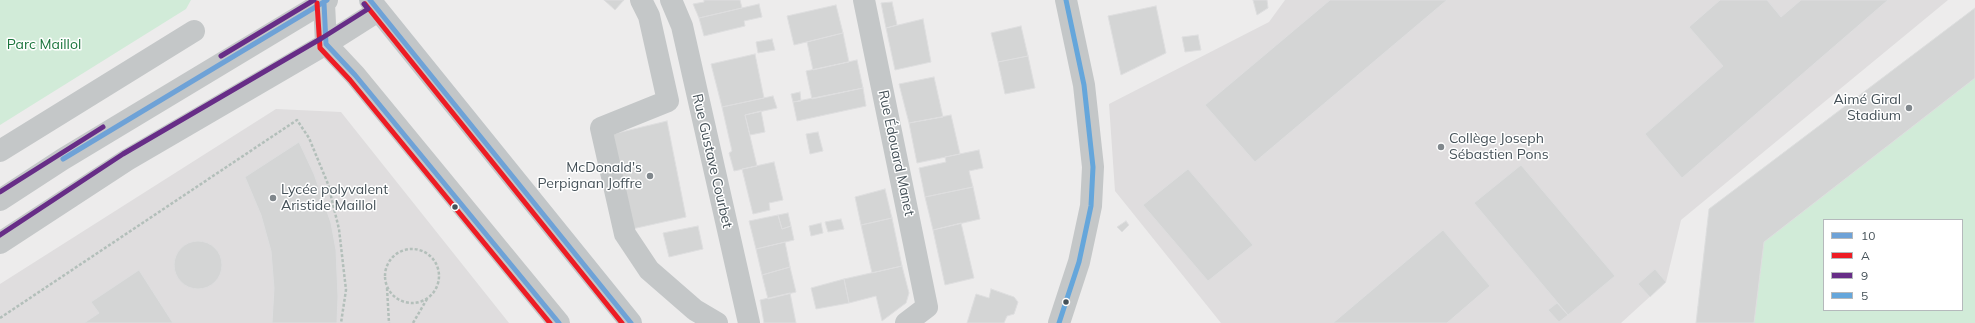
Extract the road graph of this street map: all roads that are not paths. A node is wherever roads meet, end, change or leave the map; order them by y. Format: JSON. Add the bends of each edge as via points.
{"nodes":[{"id":1,"x":640,"y":0,"type":"edge"},
{"id":2,"x":671,"y":0,"type":"edge"},
{"id":3,"x":864,"y":0,"type":"edge"},
{"id":4,"x":1066,"y":0,"type":"edge"},
{"id":5,"x":326,"y":1,"type":"edge"},
{"id":6,"x":374,"y":5,"type":"edge"},
{"id":7,"x":194,"y":31,"type":"dead end"},
{"id":8,"x":326,"y":44,"type":"junction"},
{"id":9,"x":0,"y":152,"type":"edge"},
{"id":10,"x":0,"y":200,"type":"edge"},
{"id":11,"x":0,"y":243,"type":"edge"},
{"id":12,"x":559,"y":323,"type":"edge"},
{"id":13,"x":631,"y":323,"type":"edge"},
{"id":14,"x":718,"y":323,"type":"edge"},
{"id":15,"x":749,"y":323,"type":"edge"},
{"id":16,"x":906,"y":323,"type":"edge"},
{"id":17,"x":1059,"y":323,"type":"edge"}],
"edges":[{"from":1,"to":14,"type":"street","via":[[649,16],[668,101],[601,128],[625,234],[650,270],[695,310]]},
{"from":2,"to":15,"type":"street","name":"Rue Gustave Courbet","via":[[682,26]]},
{"from":3,"to":16,"type":"street","name":"Rue Édouard Manet","via":[[927,307]]},
{"from":4,"to":17,"type":"street","via":[[1084,85],[1093,167],[1091,206],[1080,255]]},
{"from":5,"to":8,"type":"street"},
{"from":5,"to":10,"type":"street","via":[[63,159]]},
{"from":6,"to":8,"type":"street"},
{"from":6,"to":13,"type":"main road"},
{"from":7,"to":9,"type":"street"},
{"from":8,"to":11,"type":"street","via":[[127,160]]},
{"from":8,"to":12,"type":"street","via":[[370,93]]}]}
